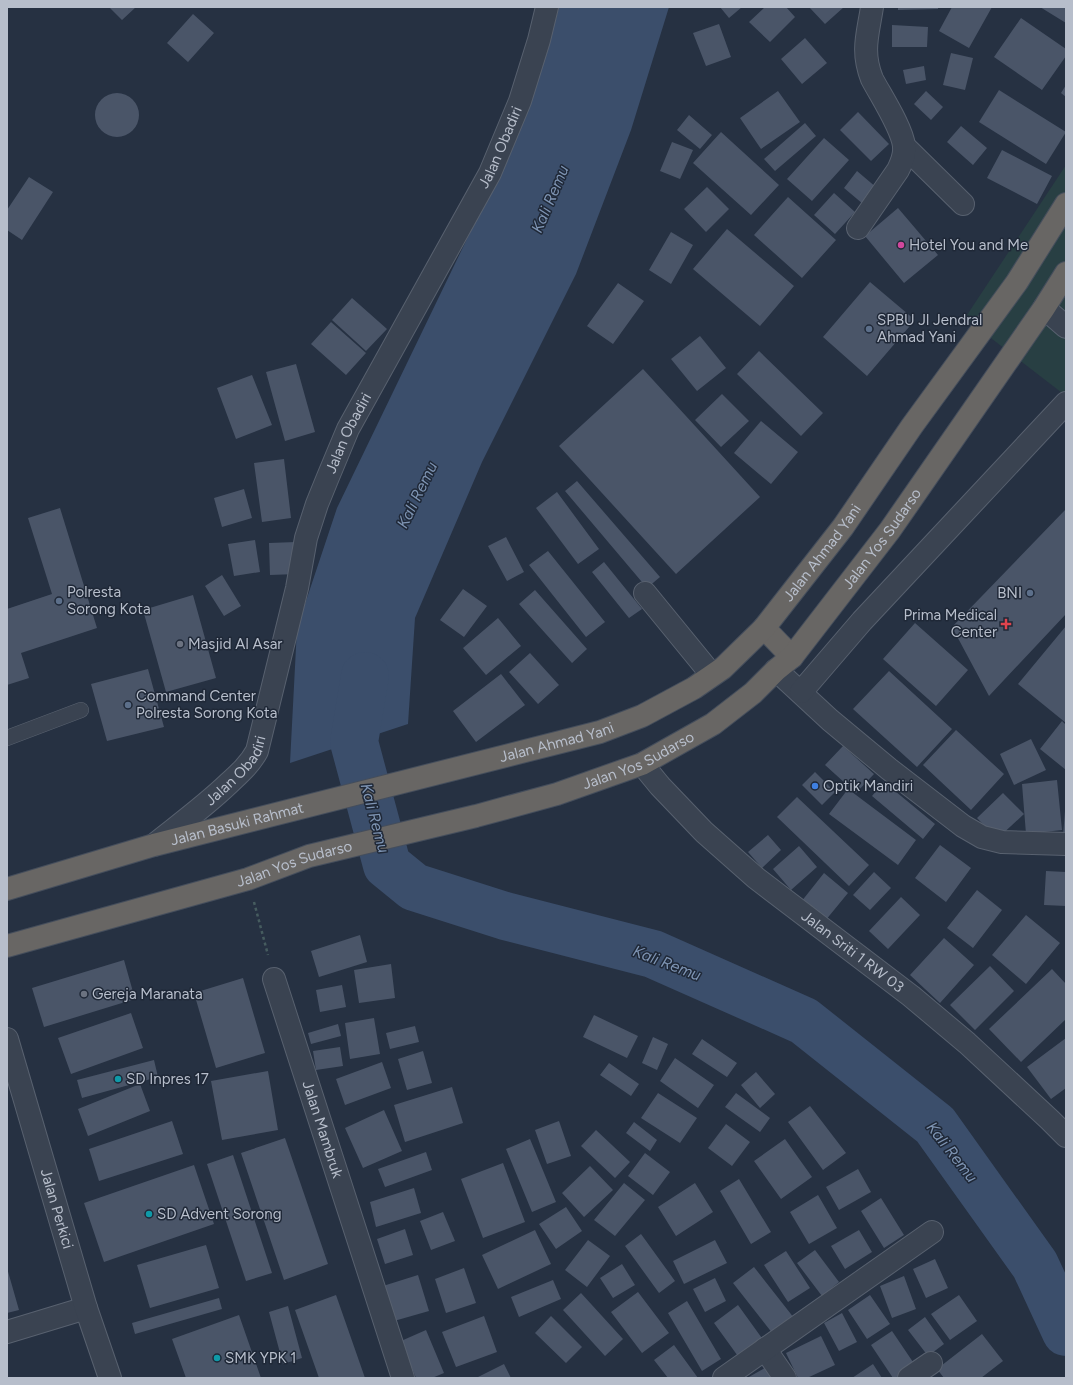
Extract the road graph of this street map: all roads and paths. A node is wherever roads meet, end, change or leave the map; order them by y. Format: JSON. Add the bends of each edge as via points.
{"nodes":[{"id":1,"x":547,"y":7,"type":"edge"},
{"id":2,"x":872,"y":7,"type":"edge"},
{"id":3,"x":904,"y":146,"type":"junction"},
{"id":4,"x":963,"y":204,"type":"dead end"},
{"id":5,"x":1066,"y":204,"type":"edge"},
{"id":6,"x":858,"y":228,"type":"dead end"},
{"id":7,"x":1066,"y":273,"type":"edge"},
{"id":8,"x":1044,"y":308,"type":"junction"},
{"id":9,"x":1066,"y":327,"type":"edge"},
{"id":10,"x":1066,"y":403,"type":"edge"},
{"id":11,"x":646,"y":593,"type":"dead end"},
{"id":12,"x":764,"y":628,"type":"junction"},
{"id":13,"x":784,"y":663,"type":"junction"},
{"id":14,"x":712,"y":675,"type":"junction"},
{"id":15,"x":801,"y":692,"type":"junction"},
{"id":16,"x":81,"y":710,"type":"dead end"},
{"id":17,"x":7,"y":738,"type":"edge"},
{"id":18,"x":642,"y":764,"type":"junction"},
{"id":19,"x":468,"y":765,"type":"joint"},
{"id":20,"x":1066,"y":844,"type":"edge"},
{"id":21,"x":154,"y":845,"type":"junction"},
{"id":22,"x":248,"y":879,"type":"junction"},
{"id":23,"x":7,"y":889,"type":"edge"},
{"id":24,"x":7,"y":946,"type":"edge"},
{"id":25,"x":274,"y":978,"type":"joint"},
{"id":26,"x":7,"y":1039,"type":"edge"},
{"id":27,"x":1066,"y":1136,"type":"edge"},
{"id":28,"x":932,"y":1232,"type":"dead end"},
{"id":29,"x":86,"y":1308,"type":"junction"},
{"id":30,"x":7,"y":1332,"type":"edge"},
{"id":31,"x":765,"y":1349,"type":"junction"},
{"id":32,"x":930,"y":1363,"type":"dead end"},
{"id":33,"x":110,"y":1378,"type":"edge"},
{"id":34,"x":403,"y":1378,"type":"edge"},
{"id":35,"x":724,"y":1378,"type":"edge"},
{"id":36,"x":785,"y":1378,"type":"edge"},
{"id":37,"x":909,"y":1378,"type":"edge"}],
"edges":[{"from":1,"to":21,"type":"street","name":"Jalan Obadiri","via":[[520,101],[490,173],[348,429],[328,477],[306,538],[297,588],[257,752],[241,772],[210,801]]},
{"from":2,"to":3,"type":"street","via":[[865,47],[868,68]]},
{"from":3,"to":4,"type":"street"},
{"from":3,"to":6,"type":"street","via":[[903,160],[898,170]]},
{"from":5,"to":12,"type":"highway","name":"Jalan Ahmad Yani","via":[[1017,282],[912,426],[843,527]]},
{"from":7,"to":8,"type":"highway","name":"Jalan Yos Sudarso"},
{"from":8,"to":9,"type":"street"},
{"from":8,"to":13,"type":"highway","name":"Jalan Yos Sudarso","via":[[890,530]]},
{"from":10,"to":15,"type":"street","via":[[862,621]]},
{"from":11,"to":14,"type":"street"},
{"from":12,"to":13,"type":"highway"},
{"from":12,"to":14,"type":"highway","name":"Jalan Ahmad Yani","via":[[723,668]]},
{"from":13,"to":15,"type":"street"},
{"from":13,"to":18,"type":"highway","name":"Jalan Yos Sudarso","via":[[753,693],[713,724]]},
{"from":14,"to":19,"type":"highway","name":"Jalan Ahmad Yani","via":[[694,688],[642,716],[600,732]]},
{"from":15,"to":20,"type":"street","via":[[871,755],[982,837],[1002,842]]},
{"from":16,"to":17,"type":"lane"},
{"from":18,"to":22,"type":"highway","name":"Jalan Yos Sudarso","via":[[557,794],[308,856]]},
{"from":18,"to":27,"type":"street","name":"Jalan Sriti 1 RW 03","via":[[704,832],[756,878],[933,1015]]},
{"from":19,"to":21,"type":"highway","name":"Jalan Basuki Rahmat"},
{"from":21,"to":23,"type":"highway","name":"Jalan Basuki Rahmat"},
{"from":22,"to":24,"type":"highway","name":"Jalan Yos Sudarso"},
{"from":22,"to":25,"type":"path"},
{"from":25,"to":34,"type":"street","name":"Jalan Mambruk"},
{"from":26,"to":29,"type":"street","name":"Jalan Perkici"},
{"from":28,"to":31,"type":"street"},
{"from":29,"to":30,"type":"street"},
{"from":29,"to":33,"type":"street","name":"Jalan Perkici"},
{"from":31,"to":35,"type":"street"},
{"from":31,"to":36,"type":"street"},
{"from":32,"to":37,"type":"street"}]}
